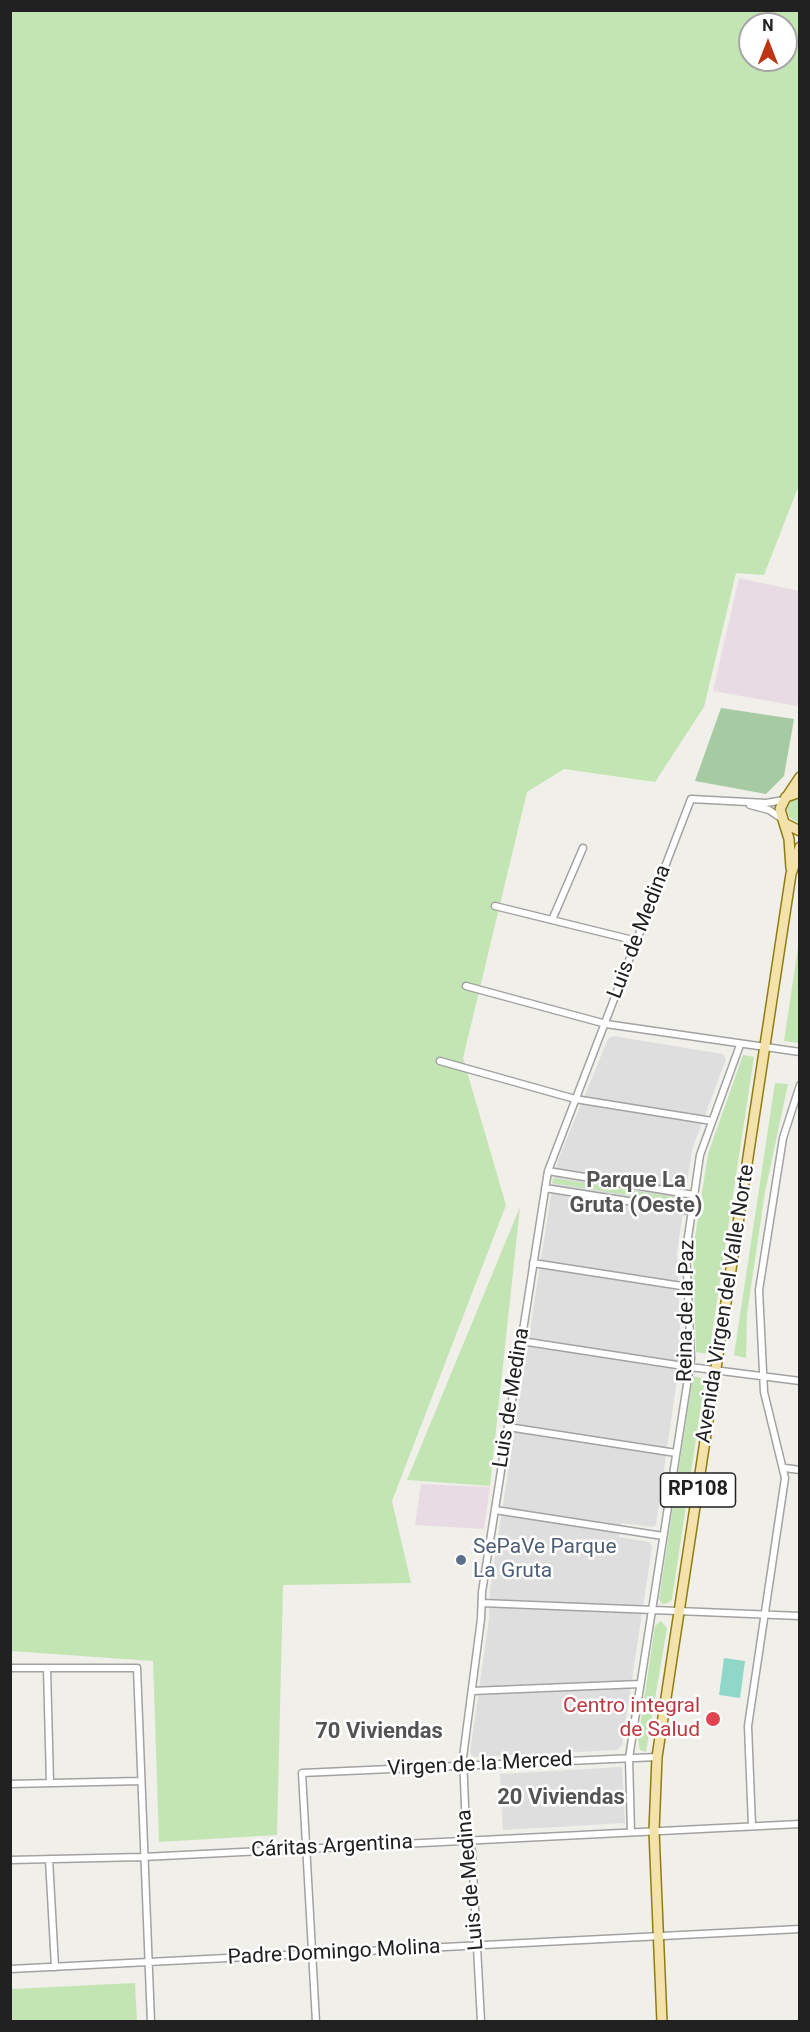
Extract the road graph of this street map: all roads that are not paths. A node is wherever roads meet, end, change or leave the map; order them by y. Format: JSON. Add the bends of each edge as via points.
{"nodes":[{"id":1,"x":800,"y":777,"type":"edge"},
{"id":2,"x":800,"y":792,"type":"edge"},
{"id":3,"x":785,"y":798,"type":"junction"},
{"id":4,"x":738,"y":801,"type":"junction"},
{"id":5,"x":782,"y":821,"type":"junction"},
{"id":6,"x":800,"y":831,"type":"edge"},
{"id":7,"x":583,"y":848,"type":"dead end"},
{"id":8,"x":800,"y":848,"type":"edge"},
{"id":9,"x":791,"y":874,"type":"junction"},
{"id":10,"x":495,"y":906,"type":"dead end"},
{"id":11,"x":552,"y":920,"type":"junction"},
{"id":12,"x":638,"y":941,"type":"junction"},
{"id":13,"x":466,"y":986,"type":"dead end"},
{"id":14,"x":606,"y":1024,"type":"junction"},
{"id":15,"x":740,"y":1045,"type":"junction"},
{"id":16,"x":766,"y":1048,"type":"junction"},
{"id":17,"x":800,"y":1052,"type":"edge"},
{"id":18,"x":440,"y":1061,"type":"dead end"},
{"id":19,"x":800,"y":1085,"type":"edge"},
{"id":20,"x":575,"y":1099,"type":"junction"},
{"id":21,"x":712,"y":1121,"type":"junction"},
{"id":22,"x":548,"y":1171,"type":"junction"},
{"id":23,"x":545,"y":1188,"type":"junction"},
{"id":24,"x":694,"y":1195,"type":"junction"},
{"id":25,"x":692,"y":1211,"type":"junction"},
{"id":26,"x":533,"y":1263,"type":"junction"},
{"id":27,"x":688,"y":1287,"type":"junction"},
{"id":28,"x":520,"y":1341,"type":"junction"},
{"id":29,"x":690,"y":1367,"type":"junction"},
{"id":30,"x":716,"y":1369,"type":"junction"},
{"id":31,"x":762,"y":1376,"type":"junction"},
{"id":32,"x":800,"y":1381,"type":"edge"},
{"id":33,"x":508,"y":1427,"type":"junction"},
{"id":34,"x":676,"y":1453,"type":"junction"},
{"id":35,"x":785,"y":1468,"type":"junction"},
{"id":36,"x":800,"y":1470,"type":"edge"},
{"id":37,"x":495,"y":1510,"type":"junction"},
{"id":38,"x":663,"y":1536,"type":"junction"},
{"id":39,"x":482,"y":1603,"type":"junction"},
{"id":40,"x":652,"y":1611,"type":"junction"},
{"id":41,"x":679,"y":1611,"type":"junction"},
{"id":42,"x":765,"y":1614,"type":"junction"},
{"id":43,"x":800,"y":1616,"type":"edge"},
{"id":44,"x":10,"y":1668,"type":"edge"},
{"id":45,"x":47,"y":1668,"type":"junction"},
{"id":46,"x":640,"y":1684,"type":"junction"},
{"id":47,"x":471,"y":1691,"type":"junction"},
{"id":48,"x":657,"y":1757,"type":"junction"},
{"id":49,"x":629,"y":1758,"type":"junction"},
{"id":50,"x":463,"y":1766,"type":"junction"},
{"id":51,"x":140,"y":1781,"type":"junction"},
{"id":52,"x":50,"y":1783,"type":"junction"},
{"id":53,"x":10,"y":1784,"type":"edge"},
{"id":54,"x":800,"y":1824,"type":"edge"},
{"id":55,"x":752,"y":1826,"type":"junction"},
{"id":56,"x":654,"y":1831,"type":"junction"},
{"id":57,"x":631,"y":1832,"type":"junction"},
{"id":58,"x":469,"y":1840,"type":"junction"},
{"id":59,"x":307,"y":1848,"type":"junction"},
{"id":60,"x":143,"y":1857,"type":"junction"},
{"id":61,"x":49,"y":1859,"type":"junction"},
{"id":62,"x":10,"y":1860,"type":"edge"},
{"id":63,"x":800,"y":1929,"type":"edge"},
{"id":64,"x":658,"y":1937,"type":"junction"},
{"id":65,"x":477,"y":1946,"type":"junction"},
{"id":66,"x":312,"y":1954,"type":"junction"},
{"id":67,"x":148,"y":1962,"type":"junction"},
{"id":68,"x":55,"y":1967,"type":"junction"},
{"id":69,"x":10,"y":1969,"type":"edge"},
{"id":70,"x":151,"y":2022,"type":"edge"},
{"id":71,"x":316,"y":2022,"type":"edge"},
{"id":72,"x":481,"y":2022,"type":"edge"},
{"id":73,"x":662,"y":2022,"type":"edge"}],
"edges":[{"from":1,"to":3,"type":"main road","number":"RP108"},
{"from":2,"to":3,"type":"main road"},
{"from":3,"to":4,"type":"street","via":[[766,803]]},
{"from":3,"to":5,"type":"main road","number":"RP108","via":[[780,809]]},
{"from":4,"to":5,"type":"street","via":[[768,810]]},
{"from":4,"to":12,"type":"street","name":"Luis de Medina","via":[[691,799]]},
{"from":5,"to":6,"type":"main road"},
{"from":5,"to":9,"type":"main road","name":"Avenida Virgen del Valle Norte","number":"RP108","via":[[790,846]]},
{"from":7,"to":11,"type":"street"},
{"from":8,"to":9,"type":"main road","name":"Avenida Virgen del Valle Norte","number":"RP108"},
{"from":9,"to":16,"type":"main road","name":"Avenida Virgen del Valle Norte","number":"RP108"},
{"from":10,"to":11,"type":"street"},
{"from":11,"to":12,"type":"street"},
{"from":12,"to":14,"type":"street","name":"Luis de Medina"},
{"from":13,"to":14,"type":"street"},
{"from":14,"to":15,"type":"street"},
{"from":14,"to":20,"type":"street","name":"Luis de Medina"},
{"from":15,"to":16,"type":"street"},
{"from":15,"to":21,"type":"street","name":"Reina de la Paz"},
{"from":16,"to":17,"type":"street"},
{"from":16,"to":30,"type":"main road","name":"Avenida Virgen del Valle Norte","number":"RP108"},
{"from":18,"to":20,"type":"street"},
{"from":19,"to":31,"type":"street","via":[[783,1138],[759,1290]]},
{"from":20,"to":21,"type":"street"},
{"from":20,"to":22,"type":"street","name":"Luis de Medina"},
{"from":21,"to":24,"type":"street","name":"Reina de la Paz","via":[[700,1155]]},
{"from":22,"to":23,"type":"street","name":"Luis de Medina"},
{"from":22,"to":24,"type":"street"},
{"from":23,"to":25,"type":"street"},
{"from":23,"to":26,"type":"street","name":"Luis de Medina"},
{"from":24,"to":25,"type":"street","name":"Reina de la Paz"},
{"from":25,"to":27,"type":"street","name":"Reina de la Paz","via":[[686,1251]]},
{"from":26,"to":27,"type":"street"},
{"from":26,"to":28,"type":"street","name":"Luis de Medina"},
{"from":27,"to":29,"type":"street","name":"Reina de la Paz"},
{"from":28,"to":29,"type":"street"},
{"from":28,"to":33,"type":"street","name":"Luis de Medina"},
{"from":29,"to":30,"type":"street"},
{"from":29,"to":34,"type":"street","name":"Reina de la Paz"},
{"from":30,"to":31,"type":"street"},
{"from":30,"to":41,"type":"main road","name":"Avenida Virgen del Valle Norte","number":"RP108"},
{"from":31,"to":32,"type":"street"},
{"from":31,"to":35,"type":"street"},
{"from":33,"to":34,"type":"street"},
{"from":33,"to":37,"type":"street","name":"Luis de Medina"},
{"from":34,"to":38,"type":"street","name":"Reina de la Paz"},
{"from":35,"to":36,"type":"street"},
{"from":35,"to":42,"type":"street"},
{"from":37,"to":38,"type":"street"},
{"from":37,"to":39,"type":"street","name":"Luis de Medina"},
{"from":38,"to":40,"type":"street","name":"Reina de la Paz"},
{"from":39,"to":40,"type":"street"},
{"from":39,"to":47,"type":"street","name":"Luis de Medina"},
{"from":40,"to":41,"type":"street"},
{"from":40,"to":46,"type":"street","name":"Reina de la Paz"},
{"from":41,"to":42,"type":"street"},
{"from":41,"to":48,"type":"main road","name":"Avenida Virgen del Valle Norte","number":"RP108"},
{"from":42,"to":43,"type":"street"},
{"from":42,"to":55,"type":"street","via":[[748,1726]]},
{"from":44,"to":45,"type":"street"},
{"from":45,"to":51,"type":"street","via":[[137,1668]]},
{"from":45,"to":52,"type":"street"},
{"from":46,"to":47,"type":"street"},
{"from":46,"to":49,"type":"street","name":"Reina de la Paz"},
{"from":47,"to":50,"type":"street","name":"Luis de Medina"},
{"from":48,"to":49,"type":"street","name":"Virgen de la Merced"},
{"from":48,"to":56,"type":"main road","name":"Avenida Virgen del Valle Norte","number":"RP108"},
{"from":49,"to":50,"type":"street","name":"Virgen de la Merced"},
{"from":49,"to":57,"type":"street","name":"Reina de la Paz"},
{"from":50,"to":58,"type":"street","name":"Luis de Medina"},
{"from":50,"to":59,"type":"street","name":"Virgen de la Merced","via":[[302,1773]]},
{"from":51,"to":52,"type":"street"},
{"from":51,"to":60,"type":"street"},
{"from":52,"to":53,"type":"street"},
{"from":54,"to":55,"type":"street","name":"Cáritas Argentina"},
{"from":55,"to":56,"type":"street","name":"Cáritas Argentina"},
{"from":56,"to":57,"type":"street","name":"Cáritas Argentina"},
{"from":56,"to":64,"type":"main road","name":"Avenida Virgen del Valle Norte","number":"RP108"},
{"from":57,"to":58,"type":"street","name":"Cáritas Argentina"},
{"from":58,"to":59,"type":"street","name":"Cáritas Argentina"},
{"from":58,"to":65,"type":"street","name":"Luis de Medina"},
{"from":59,"to":60,"type":"street","name":"Cáritas Argentina"},
{"from":59,"to":66,"type":"street"},
{"from":60,"to":61,"type":"street","name":"Cáritas Argentina"},
{"from":60,"to":67,"type":"street"},
{"from":61,"to":62,"type":"street","name":"Cáritas Argentina"},
{"from":61,"to":68,"type":"street"},
{"from":63,"to":64,"type":"street","name":"Padre Domingo Molina"},
{"from":64,"to":65,"type":"street","name":"Padre Domingo Molina"},
{"from":64,"to":73,"type":"main road","name":"Avenida Virgen del Valle Norte","number":"RP108"},
{"from":65,"to":66,"type":"street","name":"Padre Domingo Molina"},
{"from":65,"to":72,"type":"street","name":"Luis de Medina"},
{"from":66,"to":67,"type":"street","name":"Padre Domingo Molina"},
{"from":66,"to":71,"type":"street"},
{"from":67,"to":68,"type":"street","name":"Padre Domingo Molina"},
{"from":67,"to":70,"type":"street"},
{"from":68,"to":69,"type":"street","name":"Padre Domingo Molina"}]}
